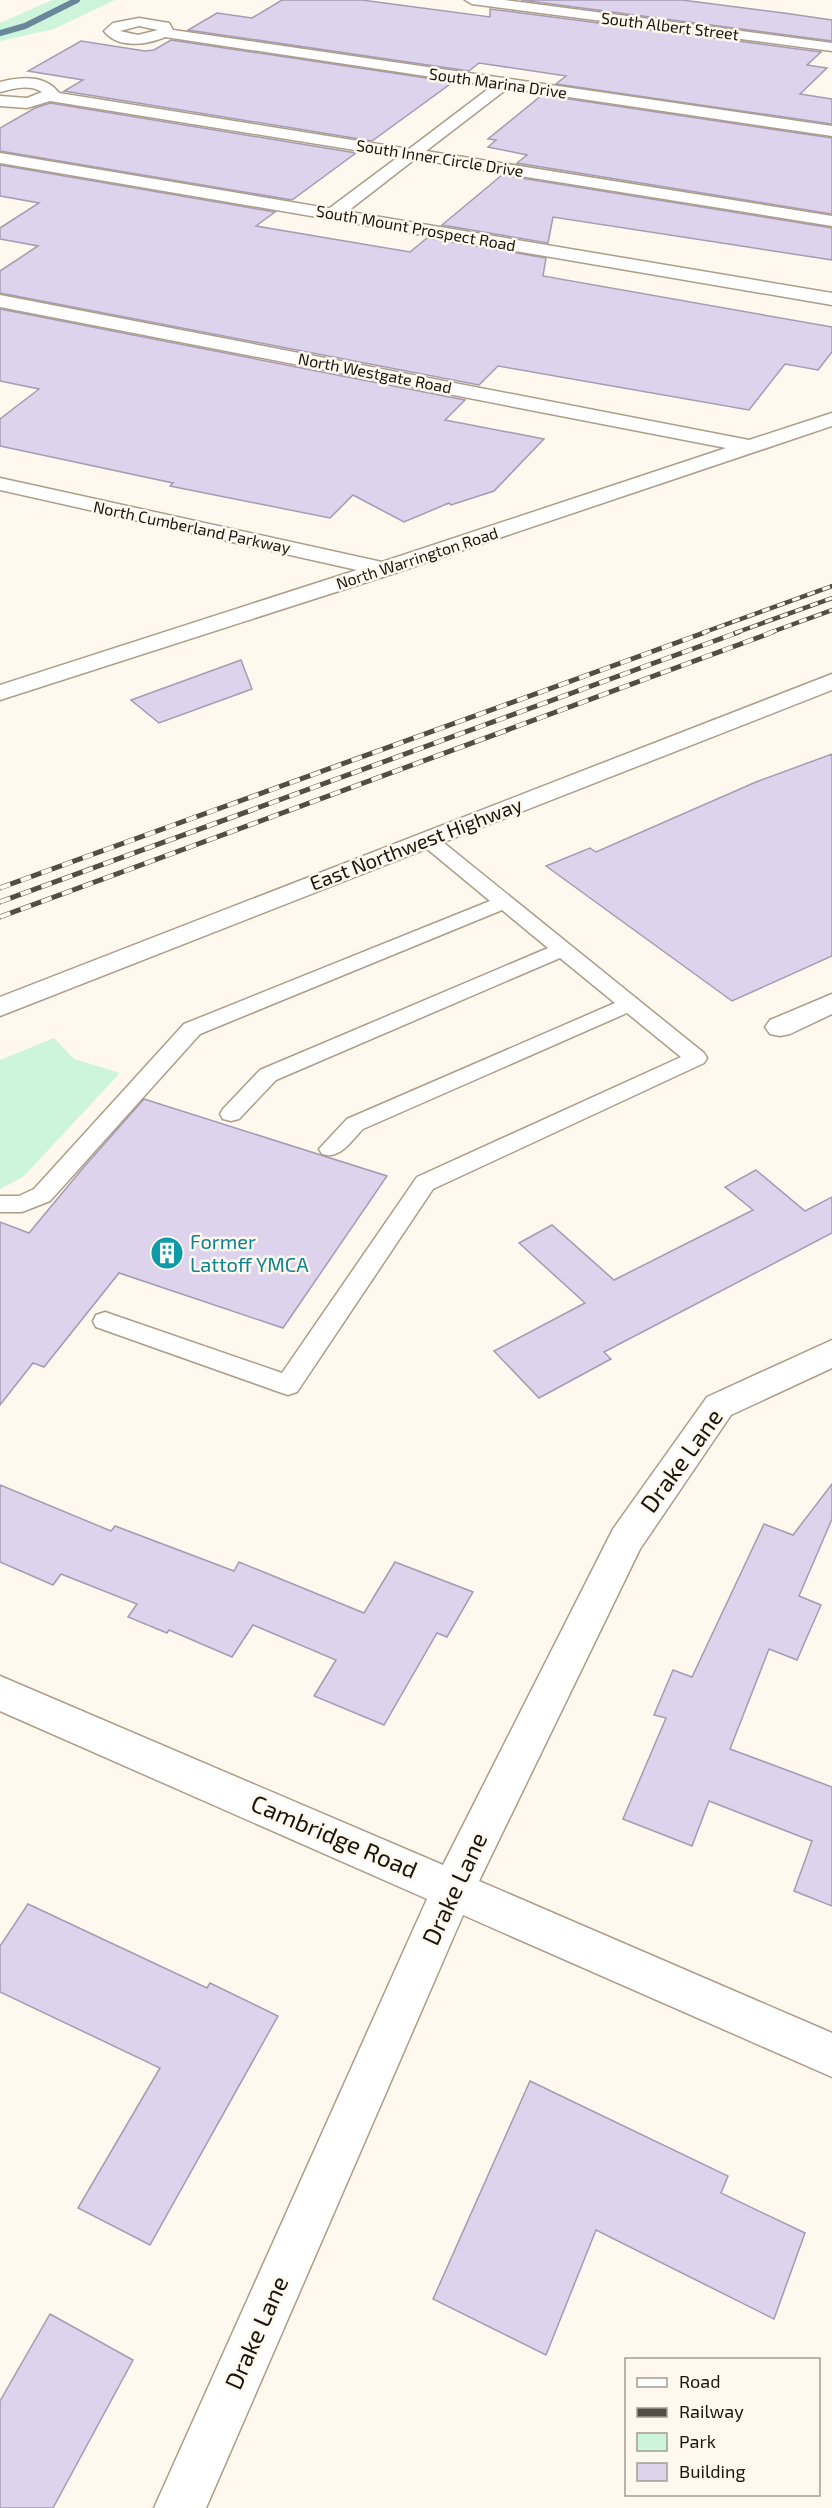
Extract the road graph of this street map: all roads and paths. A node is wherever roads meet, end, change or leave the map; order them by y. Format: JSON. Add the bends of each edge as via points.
{"nodes":[{"id":1,"x":472,"y":0,"type":"edge"},
{"id":2,"x":164,"y":33,"type":"dead end"},
{"id":3,"x":832,"y":47,"type":"edge"},
{"id":4,"x":504,"y":84,"type":"junction"},
{"id":5,"x":0,"y":87,"type":"edge"},
{"id":6,"x":49,"y":96,"type":"junction"},
{"id":7,"x":0,"y":101,"type":"edge"},
{"id":8,"x":832,"y":131,"type":"edge"},
{"id":9,"x":0,"y":148,"type":"edge"},
{"id":10,"x":412,"y":154,"type":"junction"},
{"id":11,"x":0,"y":158,"type":"edge"},
{"id":12,"x":339,"y":210,"type":"junction"},
{"id":13,"x":832,"y":221,"type":"edge"},
{"id":14,"x":832,"y":287,"type":"edge"},
{"id":15,"x":832,"y":299,"type":"edge"},
{"id":16,"x":0,"y":301,"type":"edge"},
{"id":17,"x":832,"y":418,"type":"edge"},
{"id":18,"x":751,"y":446,"type":"junction"},
{"id":19,"x":0,"y":484,"type":"edge"},
{"id":20,"x":384,"y":569,"type":"junction"},
{"id":21,"x":832,"y":681,"type":"edge"},
{"id":22,"x":0,"y":693,"type":"edge"},
{"id":23,"x":427,"y":839,"type":"junction"},
{"id":24,"x":505,"y":902,"type":"junction"},
{"id":25,"x":563,"y":949,"type":"junction"},
{"id":26,"x":832,"y":1003,"type":"edge"},
{"id":27,"x":630,"y":1004,"type":"junction"},
{"id":28,"x":0,"y":1007,"type":"edge"},
{"id":29,"x":780,"y":1027,"type":"dead end"},
{"id":30,"x":231,"y":1114,"type":"dead end"},
{"id":31,"x":330,"y":1149,"type":"dead end"},
{"id":32,"x":0,"y":1204,"type":"edge"},
{"id":33,"x":105,"y":1322,"type":"dead end"},
{"id":34,"x":832,"y":1353,"type":"edge"},
{"id":35,"x":0,"y":1693,"type":"edge"},
{"id":36,"x":453,"y":1889,"type":"junction"},
{"id":37,"x":832,"y":2055,"type":"edge"},
{"id":38,"x":180,"y":2508,"type":"edge"}],
"edges":[{"from":1,"to":3,"type":"street","name":"South Albert Street"},
{"from":2,"to":4,"type":"street","name":"South Marina Drive"},
{"from":4,"to":8,"type":"street","name":"South Marina Drive"},
{"from":4,"to":10,"type":"street"},
{"from":5,"to":6,"type":"street","name":"South Inner Circle Drive","via":[[40,85],[50,90]]},
{"from":6,"to":7,"type":"street","name":"South Inner Circle Drive","via":[[25,103]]},
{"from":6,"to":10,"type":"street","name":"South Inner Circle Drive"},
{"from":9,"to":12,"type":"street","name":"South Mount Prospect Road"},
{"from":10,"to":12,"type":"street"},
{"from":10,"to":13,"type":"street","name":"South Inner Circle Drive"},
{"from":11,"to":12,"type":"street","name":"South Mount Prospect Road"},
{"from":12,"to":14,"type":"street","name":"South Mount Prospect Road"},
{"from":12,"to":15,"type":"street","name":"South Mount Prospect Road"},
{"from":16,"to":18,"type":"street","name":"North Westgate Road"},
{"from":17,"to":18,"type":"street","name":"North Warrington Road"},
{"from":18,"to":20,"type":"street","name":"North Warrington Road"},
{"from":19,"to":20,"type":"street","name":"North Cumberland Parkway"},
{"from":20,"to":22,"type":"street","name":"North Warrington Road"},
{"from":21,"to":23,"type":"street","name":"East Northwest Highway"},
{"from":23,"to":24,"type":"lane"},
{"from":23,"to":28,"type":"street","name":"East Northwest Highway"},
{"from":24,"to":25,"type":"lane"},
{"from":24,"to":32,"type":"lane","via":[[192,1029],[42,1195],[21,1204]]},
{"from":25,"to":27,"type":"lane"},
{"from":25,"to":30,"type":"lane","via":[[268,1075]]},
{"from":26,"to":29,"type":"street"},
{"from":27,"to":31,"type":"lane","via":[[355,1124]]},
{"from":27,"to":33,"type":"lane","via":[[696,1058],[425,1184],[288,1385]]},
{"from":34,"to":36,"type":"street","name":"Drake Lane","via":[[719,1406],[626,1540]]},
{"from":35,"to":36,"type":"street","name":"Cambridge Road"},
{"from":36,"to":37,"type":"street","name":"Cambridge Road"},
{"from":36,"to":38,"type":"street","name":"Drake Lane"}]}
